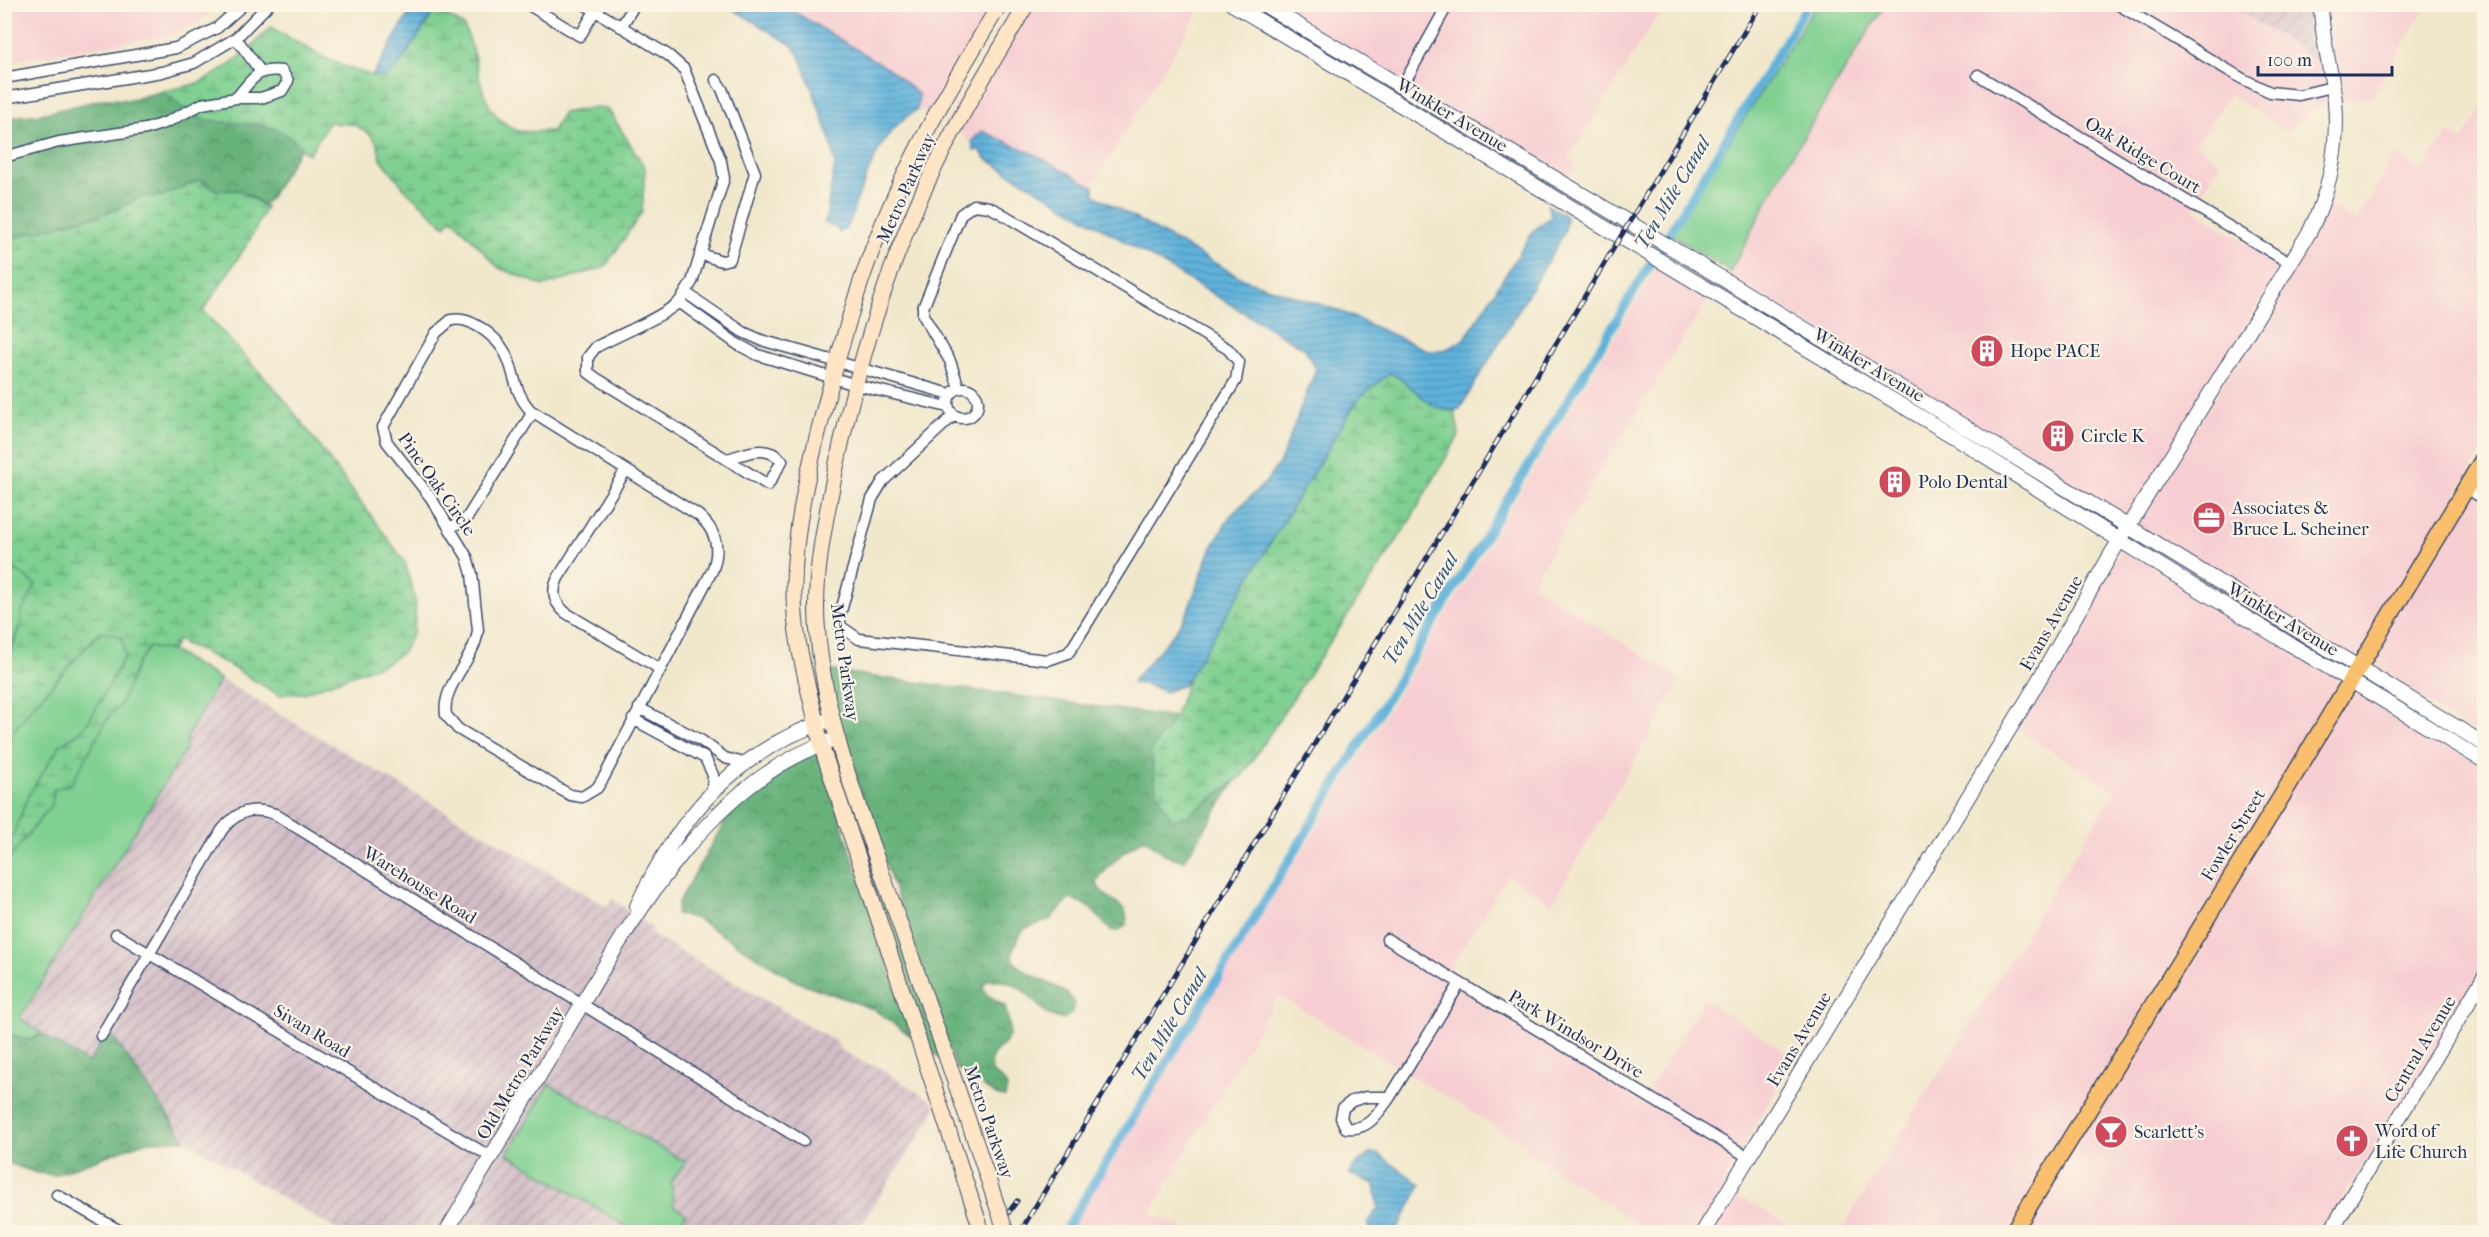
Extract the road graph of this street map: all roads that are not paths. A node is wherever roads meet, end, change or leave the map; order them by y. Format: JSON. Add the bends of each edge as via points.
{"nodes":[{"id":1,"x":244,"y":4,"type":"edge"},
{"id":2,"x":269,"y":4,"type":"edge"},
{"id":3,"x":527,"y":4,"type":"edge"},
{"id":4,"x":584,"y":4,"type":"edge"},
{"id":5,"x":635,"y":4,"type":"edge"},
{"id":6,"x":1000,"y":4,"type":"edge"},
{"id":7,"x":1027,"y":4,"type":"edge"},
{"id":8,"x":1232,"y":4,"type":"edge"},
{"id":9,"x":1263,"y":4,"type":"edge"},
{"id":10,"x":1448,"y":4,"type":"edge"},
{"id":11,"x":2117,"y":4,"type":"edge"},
{"id":12,"x":2321,"y":4,"type":"edge"},
{"id":13,"x":597,"y":8,"type":"edge"},
{"id":14,"x":621,"y":27,"type":"junction"},
{"id":15,"x":236,"y":38,"type":"junction"},
{"id":16,"x":1330,"y":63,"type":"junction"},
{"id":17,"x":261,"y":72,"type":"junction"},
{"id":18,"x":1978,"y":75,"type":"dead end"},
{"id":19,"x":4,"y":78,"type":"edge"},
{"id":20,"x":716,"y":80,"type":"dead end"},
{"id":21,"x":1402,"y":87,"type":"junction"},
{"id":22,"x":2332,"y":87,"type":"junction"},
{"id":23,"x":4,"y":98,"type":"edge"},
{"id":24,"x":236,"y":98,"type":"junction"},
{"id":25,"x":1481,"y":154,"type":"junction"},
{"id":26,"x":4,"y":157,"type":"edge"},
{"id":27,"x":1526,"y":161,"type":"junction"},
{"id":28,"x":700,"y":254,"type":"junction"},
{"id":29,"x":2291,"y":264,"type":"junction"},
{"id":30,"x":682,"y":297,"type":"junction"},
{"id":31,"x":836,"y":360,"type":"junction"},
{"id":32,"x":861,"y":367,"type":"junction"},
{"id":33,"x":832,"y":376,"type":"junction"},
{"id":34,"x":856,"y":385,"type":"junction"},
{"id":35,"x":955,"y":391,"type":"junction"},
{"id":36,"x":951,"y":411,"type":"junction"},
{"id":37,"x":533,"y":412,"type":"junction"},
{"id":38,"x":2484,"y":458,"type":"edge"},
{"id":39,"x":727,"y":459,"type":"junction"},
{"id":40,"x":626,"y":470,"type":"junction"},
{"id":41,"x":2466,"y":488,"type":"junction"},
{"id":42,"x":2484,"y":499,"type":"edge"},
{"id":43,"x":450,"y":528,"type":"junction"},
{"id":44,"x":2129,"y":528,"type":"junction"},
{"id":45,"x":2121,"y":541,"type":"junction"},
{"id":46,"x":660,"y":669,"type":"junction"},
{"id":47,"x":2354,"y":674,"type":"junction"},
{"id":48,"x":639,"y":708,"type":"junction"},
{"id":49,"x":633,"y":719,"type":"junction"},
{"id":50,"x":665,"y":722,"type":"junction"},
{"id":51,"x":824,"y":722,"type":"junction"},
{"id":52,"x":659,"y":733,"type":"junction"},
{"id":53,"x":837,"y":739,"type":"junction"},
{"id":54,"x":2484,"y":744,"type":"edge"},
{"id":55,"x":821,"y":745,"type":"junction"},
{"id":56,"x":711,"y":747,"type":"junction"},
{"id":57,"x":705,"y":758,"type":"junction"},
{"id":58,"x":2484,"y":761,"type":"edge"},
{"id":59,"x":744,"y":763,"type":"junction"},
{"id":60,"x":712,"y":790,"type":"junction"},
{"id":61,"x":677,"y":834,"type":"junction"},
{"id":62,"x":673,"y":867,"type":"junction"},
{"id":63,"x":625,"y":932,"type":"junction"},
{"id":64,"x":116,"y":934,"type":"dead end"},
{"id":65,"x":1387,"y":939,"type":"dead end"},
{"id":66,"x":150,"y":953,"type":"junction"},
{"id":67,"x":2484,"y":977,"type":"edge"},
{"id":68,"x":1460,"y":983,"type":"junction"},
{"id":69,"x":581,"y":1005,"type":"junction"},
{"id":70,"x":101,"y":1036,"type":"dead end"},
{"id":71,"x":1390,"y":1097,"type":"dead end"},
{"id":72,"x":803,"y":1141,"type":"dead end"},
{"id":73,"x":491,"y":1157,"type":"junction"},
{"id":74,"x":1748,"y":1157,"type":"junction"},
{"id":75,"x":57,"y":1195,"type":"dead end"},
{"id":76,"x":980,"y":1229,"type":"edge"},
{"id":77,"x":122,"y":1233,"type":"edge"},
{"id":78,"x":446,"y":1233,"type":"edge"},
{"id":79,"x":1006,"y":1233,"type":"edge"},
{"id":80,"x":1703,"y":1233,"type":"edge"},
{"id":81,"x":2013,"y":1233,"type":"edge"},
{"id":82,"x":2330,"y":1233,"type":"edge"}],
"edges":[{"from":1,"to":19,"type":"street","via":[[217,28],[176,48]]},
{"from":2,"to":15,"type":"street"},
{"from":3,"to":13,"type":"street","via":[[580,36]]},
{"from":4,"to":13,"type":"street"},
{"from":5,"to":14,"type":"street"},
{"from":6,"to":31,"type":"main road","name":"Metro Parkway","via":[[936,112],[905,175],[878,234]]},
{"from":7,"to":32,"type":"main road","name":"Metro Parkway","via":[[966,108],[924,191],[892,266]]},
{"from":8,"to":16,"type":"street","name":"Winkler Avenue"},
{"from":9,"to":21,"type":"street","name":"Winkler Avenue"},
{"from":10,"to":21,"type":"street"},
{"from":11,"to":22,"type":"street","via":[[2270,92],[2299,95]]},
{"from":12,"to":22,"type":"street","name":"Evans Avenue"},
{"from":13,"to":14,"type":"street"},
{"from":14,"to":28,"type":"street","via":[[684,69],[721,161],[724,178]]},
{"from":15,"to":17,"type":"street"},
{"from":15,"to":23,"type":"street","via":[[208,56],[178,68]]},
{"from":16,"to":21,"type":"street","via":[[1382,88],[1392,91]]},
{"from":16,"to":25,"type":"street","name":"Winkler Avenue"},
{"from":17,"to":24,"type":"street"},
{"from":17,"to":24,"type":"street","via":[[282,71],[288,81],[282,92],[261,98]]},
{"from":18,"to":29,"type":"street","name":"Oak Ridge Court"},
{"from":20,"to":28,"type":"street","via":[[754,173],[730,259],[722,261]]},
{"from":21,"to":27,"type":"street","name":"Winkler Avenue"},
{"from":22,"to":29,"type":"street","name":"Evans Avenue","via":[[2336,135],[2330,178],[2316,217]]},
{"from":24,"to":26,"type":"street","via":[[202,104],[146,129],[59,142]]},
{"from":25,"to":27,"type":"street","via":[[1495,151]]},
{"from":25,"to":45,"type":"street","name":"Winkler Avenue"},
{"from":27,"to":44,"type":"street","name":"Winkler Avenue"},
{"from":28,"to":30,"type":"street"},
{"from":29,"to":44,"type":"street","name":"Evans Avenue"},
{"from":30,"to":31,"type":"street","via":[[753,336]]},
{"from":30,"to":33,"type":"street","via":[[749,351]]},
{"from":30,"to":39,"type":"street","via":[[596,347],[586,365],[596,378]]},
{"from":31,"to":32,"type":"street"},
{"from":31,"to":33,"type":"main road","name":"Metro Parkway"},
{"from":32,"to":34,"type":"main road","name":"Metro Parkway"},
{"from":32,"to":35,"type":"street"},
{"from":33,"to":34,"type":"street"},
{"from":33,"to":51,"type":"main road","name":"Metro Parkway","via":[[814,447],[794,563],[796,636],[802,671]]},
{"from":34,"to":36,"type":"street"},
{"from":34,"to":51,"type":"main road","name":"Metro Parkway","via":[[818,557],[817,624]]},
{"from":35,"to":36,"type":"street"},
{"from":35,"to":36,"type":"street","via":[[974,392],[978,407],[969,418]]},
{"from":35,"to":36,"type":"street","via":[[950,362],[923,315],[923,308],[961,214],[974,205],[999,212],[1228,349],[1239,362],[1236,380],[1225,399],[1074,645],[1058,658],[1048,660],[859,639],[840,626],[872,499],[883,481]]},
{"from":37,"to":40,"type":"street","name":"Pine Oak Circle"},
{"from":37,"to":43,"type":"street","via":[[466,518]]},
{"from":37,"to":43,"type":"street","name":"Pine Oak Circle","via":[[522,397],[507,352],[498,340],[465,320],[451,320],[440,327],[383,427],[387,442]]},
{"from":38,"to":41,"type":"main road","name":"Fowler Street"},
{"from":39,"to":39,"type":"street","via":[[768,485],[782,466],[768,450]]},
{"from":40,"to":46,"type":"street","name":"Pine Oak Circle","via":[[704,520],[717,547],[712,571]]},
{"from":40,"to":46,"type":"street","via":[[558,578],[554,594],[566,613]]},
{"from":41,"to":42,"type":"street"},
{"from":41,"to":47,"type":"main road","name":"Fowler Street"},
{"from":43,"to":49,"type":"street","name":"Pine Oak Circle","via":[[470,566],[478,630],[474,649],[445,702],[446,715],[453,726],[570,795],[582,797],[597,788]]},
{"from":44,"to":45,"type":"street","name":"Evans Avenue"},
{"from":44,"to":47,"type":"street","name":"Winkler Avenue"},
{"from":45,"to":47,"type":"street","name":"Winkler Avenue"},
{"from":45,"to":74,"type":"street","name":"Evans Avenue"},
{"from":46,"to":48,"type":"street","name":"Pine Oak Circle"},
{"from":47,"to":54,"type":"street","name":"Winkler Avenue"},
{"from":47,"to":58,"type":"street","name":"Winkler Avenue"},
{"from":47,"to":81,"type":"main road","name":"Fowler Street"},
{"from":48,"to":49,"type":"street","name":"Pine Oak Circle"},
{"from":48,"to":50,"type":"street"},
{"from":49,"to":52,"type":"street"},
{"from":50,"to":52,"type":"street"},
{"from":50,"to":56,"type":"street"},
{"from":51,"to":53,"type":"main road","name":"Metro Parkway"},
{"from":51,"to":55,"type":"main road","name":"Metro Parkway"},
{"from":51,"to":59,"type":"street","name":"Old Metro Parkway","via":[[795,731]]},
{"from":52,"to":57,"type":"street"},
{"from":53,"to":55,"type":"street","name":"Old Metro Parkway"},
{"from":53,"to":79,"type":"main road","name":"Metro Parkway","bridge":true},
{"from":55,"to":62,"type":"street","name":"Old Metro Parkway","via":[[772,768],[742,791],[705,827]]},
{"from":55,"to":76,"type":"main road","name":"Metro Parkway"},
{"from":56,"to":57,"type":"street"},
{"from":56,"to":59,"type":"street","via":[[725,758]]},
{"from":57,"to":60,"type":"street","via":[[713,775]]},
{"from":59,"to":60,"type":"street","name":"Old Metro Parkway"},
{"from":60,"to":61,"type":"street","name":"Old Metro Parkway"},
{"from":61,"to":62,"type":"street","via":[[669,855],[669,865]]},
{"from":61,"to":63,"type":"street","name":"Old Metro Parkway"},
{"from":62,"to":63,"type":"street","name":"Old Metro Parkway"},
{"from":63,"to":69,"type":"street","name":"Old Metro Parkway"},
{"from":64,"to":66,"type":"street","name":"Sivan Road"},
{"from":65,"to":68,"type":"street","name":"Park Windsor Drive"},
{"from":66,"to":69,"type":"street","name":"Warehouse Road","via":[[222,830],[238,814],[262,809],[275,813]]},
{"from":66,"to":70,"type":"street","name":"Warehouse Road"},
{"from":66,"to":73,"type":"street","name":"Sivan Road"},
{"from":67,"to":82,"type":"street","name":"Central Avenue"},
{"from":68,"to":71,"type":"street"},
{"from":68,"to":74,"type":"street","name":"Park Windsor Drive"},
{"from":69,"to":72,"type":"street","name":"Warehouse Road"},
{"from":69,"to":73,"type":"street","name":"Old Metro Parkway"},
{"from":73,"to":78,"type":"street","name":"Old Metro Parkway"},
{"from":74,"to":80,"type":"street","name":"Evans Avenue"},
{"from":75,"to":77,"type":"street"}]}
